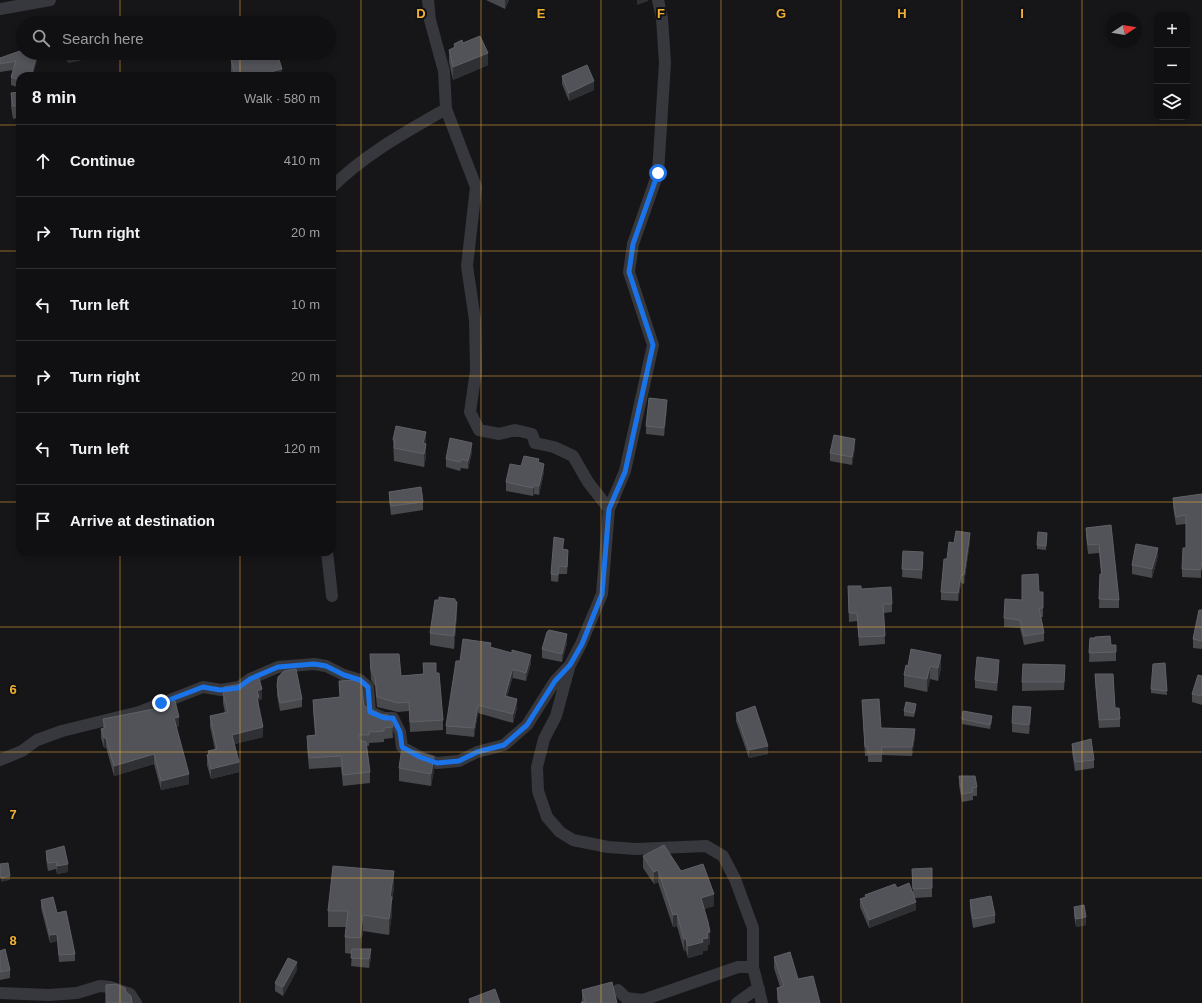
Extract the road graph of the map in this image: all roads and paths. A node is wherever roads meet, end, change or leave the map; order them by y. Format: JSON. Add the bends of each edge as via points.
{"nodes":[{"id":1,"x":50,"y":0,"type":"edge"},
{"id":2,"x":428,"y":0,"type":"edge"},
{"id":3,"x":658,"y":0,"type":"edge"},
{"id":4,"x":0,"y":9,"type":"edge"},
{"id":5,"x":446,"y":109,"type":"junction"},
{"id":6,"x":336,"y":183,"type":"edge"},
{"id":7,"x":609,"y":509,"type":"junction"},
{"id":8,"x":327,"y":556,"type":"edge"},
{"id":9,"x":332,"y":596,"type":"dead end"},
{"id":10,"x":570,"y":665,"type":"junction"},
{"id":11,"x":0,"y":760,"type":"edge"},
{"id":12,"x":753,"y":966,"type":"junction"},
{"id":13,"x":759,"y":989,"type":"junction"},
{"id":14,"x":618,"y":990,"type":"dead end"},
{"id":15,"x":0,"y":993,"type":"edge"},
{"id":16,"x":136,"y":1003,"type":"edge"},
{"id":17,"x":737,"y":1003,"type":"edge"},
{"id":18,"x":762,"y":1003,"type":"edge"}],
"edges":[{"from":1,"to":4,"type":"street"},
{"from":2,"to":5,"type":"street","via":[[430,20],[444,71]]},
{"from":3,"to":7,"type":"street","via":[[665,63],[658,173],[633,244],[629,272],[653,345],[625,472]]},
{"from":5,"to":6,"type":"street","via":[[382,147]]},
{"from":5,"to":7,"type":"street","via":[[476,187],[467,266],[475,320],[476,371],[470,412],[479,430],[499,434],[515,430],[532,434],[536,443],[554,446],[573,456],[588,482]]},
{"from":7,"to":10,"type":"street","via":[[602,594],[582,644]]},
{"from":8,"to":9,"type":"street"},
{"from":10,"to":11,"type":"street","via":[[555,681],[527,725],[510,740],[504,745],[477,752],[459,761],[437,763],[402,747],[400,732],[393,718],[384,718],[370,712],[368,687],[360,680],[326,666],[314,664],[278,667],[250,679],[238,688],[220,690],[203,687],[139,712],[62,731],[37,740],[22,751]]},
{"from":10,"to":12,"type":"street","via":[[556,716],[544,740],[537,767],[538,791],[546,817],[560,832],[573,840],[636,849],[706,846],[723,856],[735,879],[753,928]]},
{"from":12,"to":13,"type":"street"},
{"from":12,"to":14,"type":"street","via":[[738,966],[643,1000],[626,998]]},
{"from":13,"to":17,"type":"street"},
{"from":13,"to":18,"type":"street"},
{"from":15,"to":16,"type":"street","via":[[50,995],[77,993],[105,986],[130,994]]}]}
